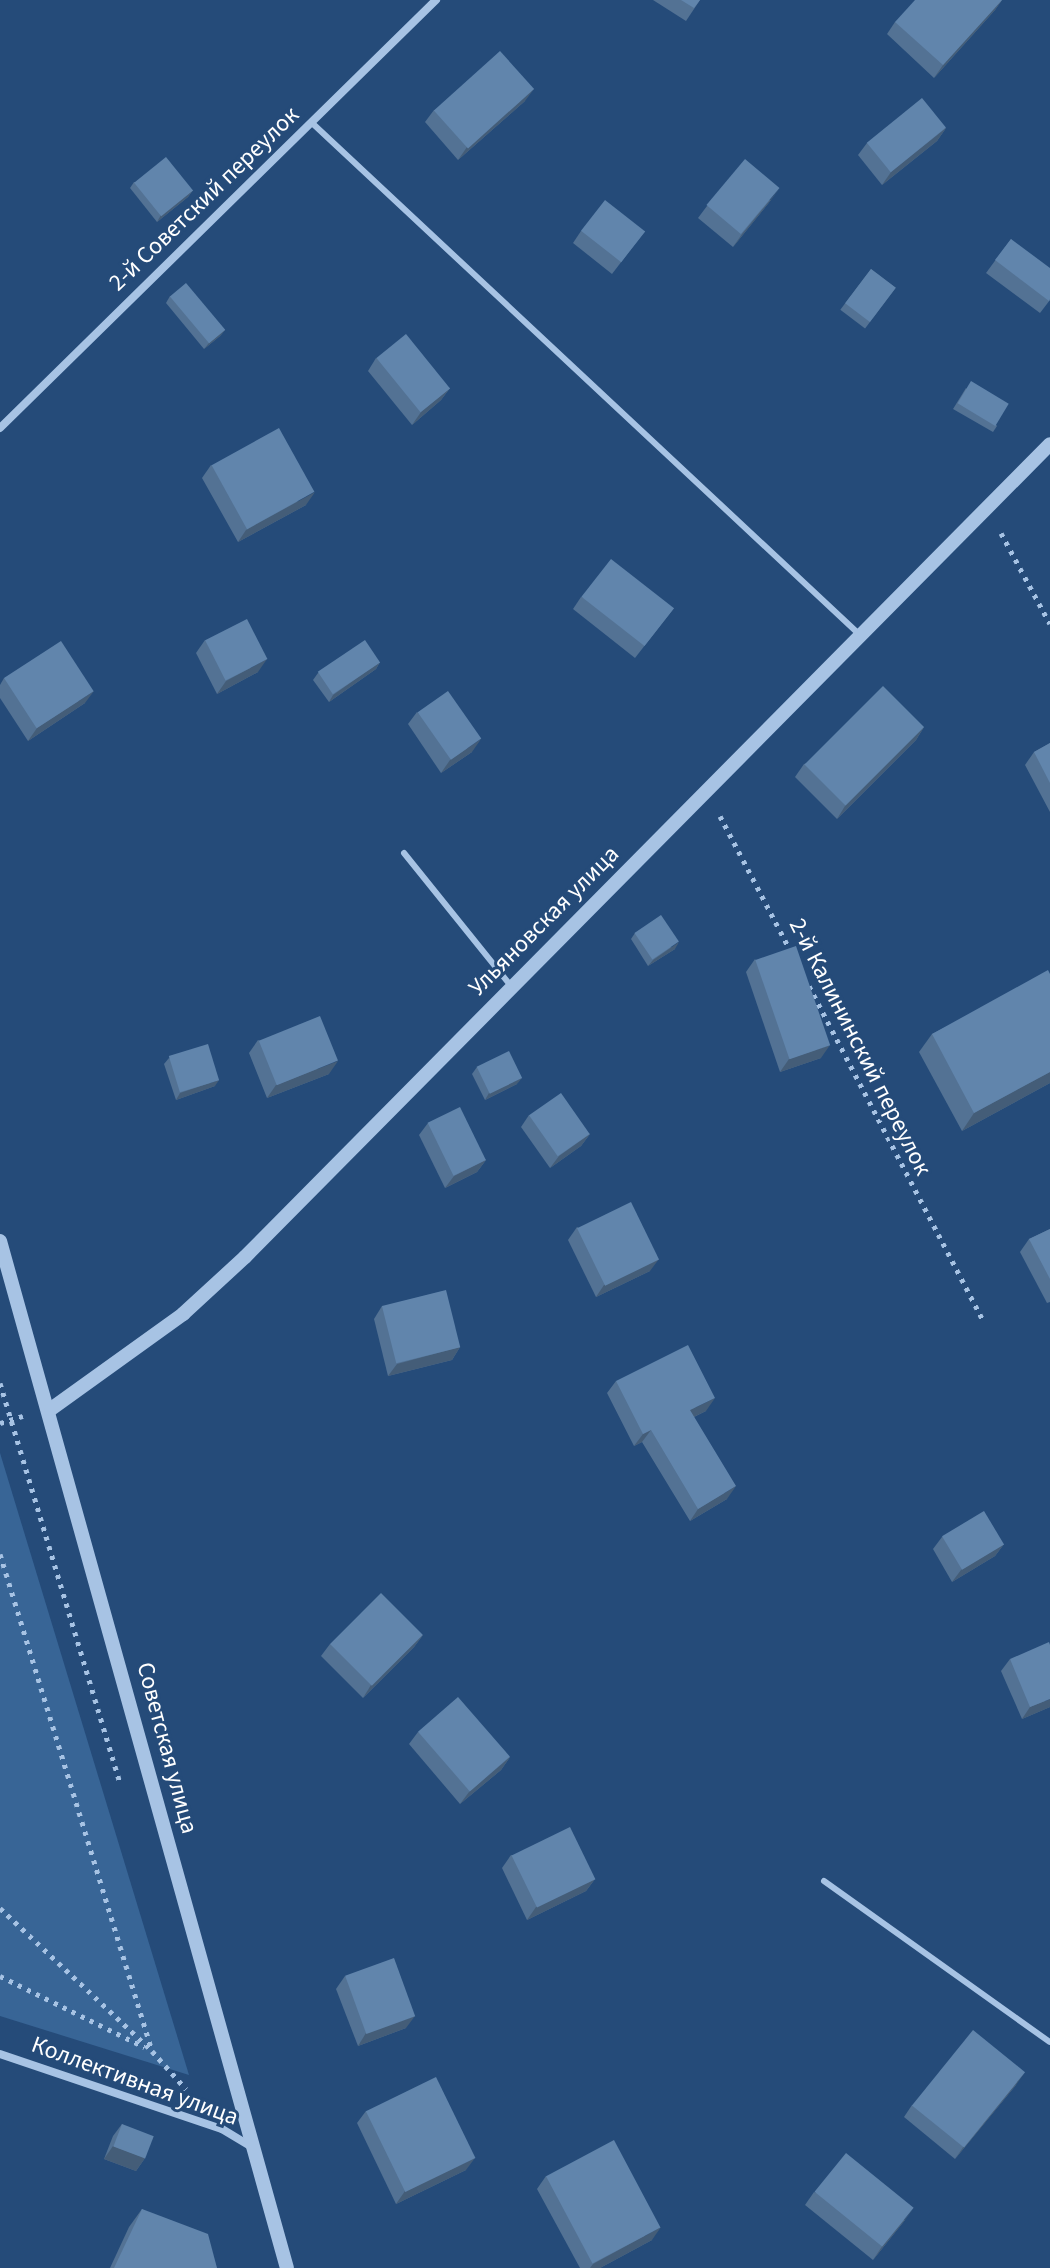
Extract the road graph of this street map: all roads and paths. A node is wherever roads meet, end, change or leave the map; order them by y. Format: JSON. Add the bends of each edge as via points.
{"nodes":[{"id":1,"x":436,"y":0,"type":"edge"},
{"id":2,"x":311,"y":122,"type":"junction"},
{"id":3,"x":0,"y":428,"type":"edge"},
{"id":4,"x":1050,"y":444,"type":"edge"},
{"id":5,"x":987,"y":507,"type":"junction"},
{"id":6,"x":1050,"y":624,"type":"edge"},
{"id":7,"x":863,"y":637,"type":"junction"},
{"id":8,"x":707,"y":791,"type":"junction"},
{"id":9,"x":404,"y":853,"type":"dead end"},
{"id":10,"x":794,"y":958,"type":"edge"},
{"id":11,"x":801,"y":972,"type":"edge"},
{"id":12,"x":510,"y":985,"type":"junction"},
{"id":13,"x":0,"y":1241,"type":"edge"},
{"id":14,"x":982,"y":1319,"type":"dead end"},
{"id":15,"x":0,"y":1383,"type":"edge"},
{"id":16,"x":51,"y":1409,"type":"junction"},
{"id":17,"x":0,"y":1554,"type":"edge"},
{"id":18,"x":124,"y":1797,"type":"dead end"},
{"id":19,"x":824,"y":1881,"type":"dead end"},
{"id":20,"x":0,"y":1908,"type":"edge"},
{"id":21,"x":0,"y":1976,"type":"edge"},
{"id":22,"x":1050,"y":2042,"type":"edge"},
{"id":23,"x":152,"y":2051,"type":"junction"},
{"id":24,"x":0,"y":2054,"type":"edge"},
{"id":25,"x":222,"y":2129,"type":"junction"},
{"id":26,"x":254,"y":2148,"type":"junction"},
{"id":27,"x":287,"y":2268,"type":"edge"}],
"edges":[{"from":1,"to":2,"type":"street","name":"2-й Советский переулок"},
{"from":2,"to":3,"type":"street","name":"2-й Советский переулок"},
{"from":2,"to":7,"type":"lane"},
{"from":4,"to":5,"type":"street","name":"Ульяновская улица"},
{"from":5,"to":6,"type":"path"},
{"from":5,"to":7,"type":"street","name":"Ульяновская улица"},
{"from":7,"to":8,"type":"street","name":"Ульяновская улица"},
{"from":8,"to":10,"type":"path","name":"2-й Калининский переулок"},
{"from":8,"to":12,"type":"street","name":"Ульяновская улица"},
{"from":9,"to":12,"type":"lane"},
{"from":11,"to":14,"type":"path","name":"2-й Калининский переулок"},
{"from":12,"to":16,"type":"street","name":"Ульяновская улица","via":[[245,1257],[183,1314]]},
{"from":13,"to":16,"type":"street","name":"Советская улица"},
{"from":15,"to":18,"type":"path"},
{"from":16,"to":26,"type":"street","name":"Советская улица"},
{"from":17,"to":23,"type":"path"},
{"from":19,"to":22,"type":"lane"},
{"from":20,"to":23,"type":"path"},
{"from":21,"to":23,"type":"path"},
{"from":23,"to":25,"type":"path"},
{"from":24,"to":25,"type":"street","name":"Коллективная улица"},
{"from":25,"to":26,"type":"street","name":"Коллективная улица"},
{"from":26,"to":27,"type":"street","name":"Советская улица"}]}
